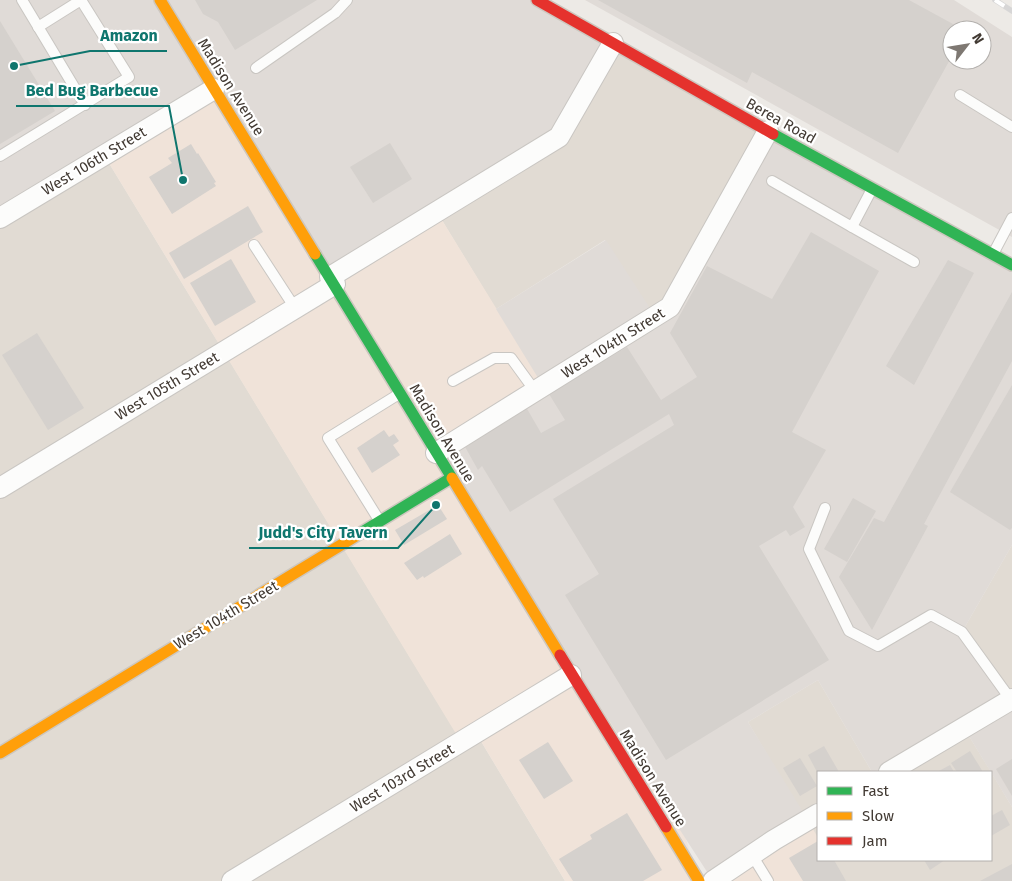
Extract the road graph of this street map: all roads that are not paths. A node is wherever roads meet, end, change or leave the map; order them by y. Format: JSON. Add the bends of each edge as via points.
{"nodes":[{"id":1,"x":22,"y":0,"type":"edge"},
{"id":2,"x":160,"y":0,"type":"edge"},
{"id":3,"x":346,"y":0,"type":"edge"},
{"id":4,"x":536,"y":0,"type":"edge"},
{"id":5,"x":38,"y":27,"type":"junction"},
{"id":6,"x":614,"y":43,"type":"junction"},
{"id":7,"x":256,"y":68,"type":"dead end"},
{"id":8,"x":214,"y":89,"type":"junction"},
{"id":9,"x":960,"y":95,"type":"dead end"},
{"id":10,"x":86,"y":105,"type":"junction"},
{"id":11,"x":1012,"y":127,"type":"edge"},
{"id":12,"x":768,"y":131,"type":"junction"},
{"id":13,"x":0,"y":156,"type":"edge"},
{"id":14,"x":772,"y":181,"type":"dead end"},
{"id":15,"x":872,"y":188,"type":"junction"},
{"id":16,"x":0,"y":218,"type":"edge"},
{"id":17,"x":1012,"y":218,"type":"edge"},
{"id":18,"x":852,"y":227,"type":"junction"},
{"id":19,"x":254,"y":245,"type":"dead end"},
{"id":20,"x":993,"y":255,"type":"junction"},
{"id":21,"x":914,"y":262,"type":"dead end"},
{"id":22,"x":1012,"y":265,"type":"edge"},
{"id":23,"x":332,"y":280,"type":"junction"},
{"id":24,"x":295,"y":308,"type":"junction"},
{"id":25,"x":453,"y":381,"type":"dead end"},
{"id":26,"x":536,"y":391,"type":"junction"},
{"id":27,"x":400,"y":393,"type":"junction"},
{"id":28,"x":436,"y":453,"type":"junction"},
{"id":29,"x":451,"y":478,"type":"junction"},
{"id":30,"x":0,"y":488,"type":"edge"},
{"id":31,"x":825,"y":508,"type":"dead end"},
{"id":32,"x":379,"y":521,"type":"junction"},
{"id":33,"x":571,"y":675,"type":"junction"},
{"id":34,"x":1012,"y":700,"type":"edge"},
{"id":35,"x":0,"y":752,"type":"edge"},
{"id":36,"x":891,"y":771,"type":"edge"},
{"id":37,"x":817,"y":815,"type":"edge"},
{"id":38,"x":752,"y":855,"type":"junction"},
{"id":39,"x":232,"y":881,"type":"edge"},
{"id":40,"x":699,"y":881,"type":"edge"},
{"id":41,"x":713,"y":881,"type":"edge"},
{"id":42,"x":768,"y":881,"type":"edge"}],
"edges":[{"from":1,"to":5,"type":"lane"},
{"from":2,"to":8,"type":"street","name":"Madison Avenue"},
{"from":3,"to":7,"type":"lane","via":[[335,13]]},
{"from":4,"to":6,"type":"street","name":"Berea Road"},
{"from":5,"to":10,"type":"lane"},
{"from":5,"to":10,"type":"lane","via":[[81,0],[129,77]]},
{"from":6,"to":12,"type":"street","name":"Berea Road"},
{"from":6,"to":23,"type":"street","name":"West 105th Street","via":[[559,137]]},
{"from":8,"to":16,"type":"street","name":"West 106th Street"},
{"from":8,"to":23,"type":"street","name":"Madison Avenue"},
{"from":9,"to":11,"type":"lane"},
{"from":10,"to":13,"type":"lane"},
{"from":12,"to":15,"type":"street","name":"Berea Road"},
{"from":12,"to":26,"type":"street","name":"West 104th Street","via":[[670,307]]},
{"from":14,"to":18,"type":"lane"},
{"from":15,"to":18,"type":"lane"},
{"from":15,"to":20,"type":"street","name":"Berea Road"},
{"from":17,"to":20,"type":"lane"},
{"from":18,"to":21,"type":"lane"},
{"from":19,"to":24,"type":"lane"},
{"from":20,"to":22,"type":"street","name":"Berea Road"},
{"from":23,"to":24,"type":"street","name":"West 105th Street"},
{"from":23,"to":27,"type":"street","name":"Madison Avenue"},
{"from":24,"to":30,"type":"street","name":"West 105th Street"},
{"from":25,"to":26,"type":"lane","via":[[494,358],[511,358]]},
{"from":26,"to":28,"type":"street","name":"West 104th Street"},
{"from":27,"to":28,"type":"street","name":"Madison Avenue"},
{"from":27,"to":32,"type":"lane","via":[[328,438]]},
{"from":28,"to":29,"type":"street","name":"Madison Avenue"},
{"from":29,"to":32,"type":"street","name":"West 104th Street"},
{"from":29,"to":33,"type":"street","name":"Madison Avenue"},
{"from":31,"to":34,"type":"lane","via":[[809,550],[849,631],[878,646],[931,615],[962,632]]},
{"from":32,"to":35,"type":"street","name":"West 104th Street"},
{"from":33,"to":39,"type":"street","name":"West 103rd Street"},
{"from":33,"to":40,"type":"street","name":"Madison Avenue"},
{"from":34,"to":36,"type":"street"},
{"from":37,"to":38,"type":"street"},
{"from":38,"to":41,"type":"street"},
{"from":38,"to":42,"type":"lane"}]}
